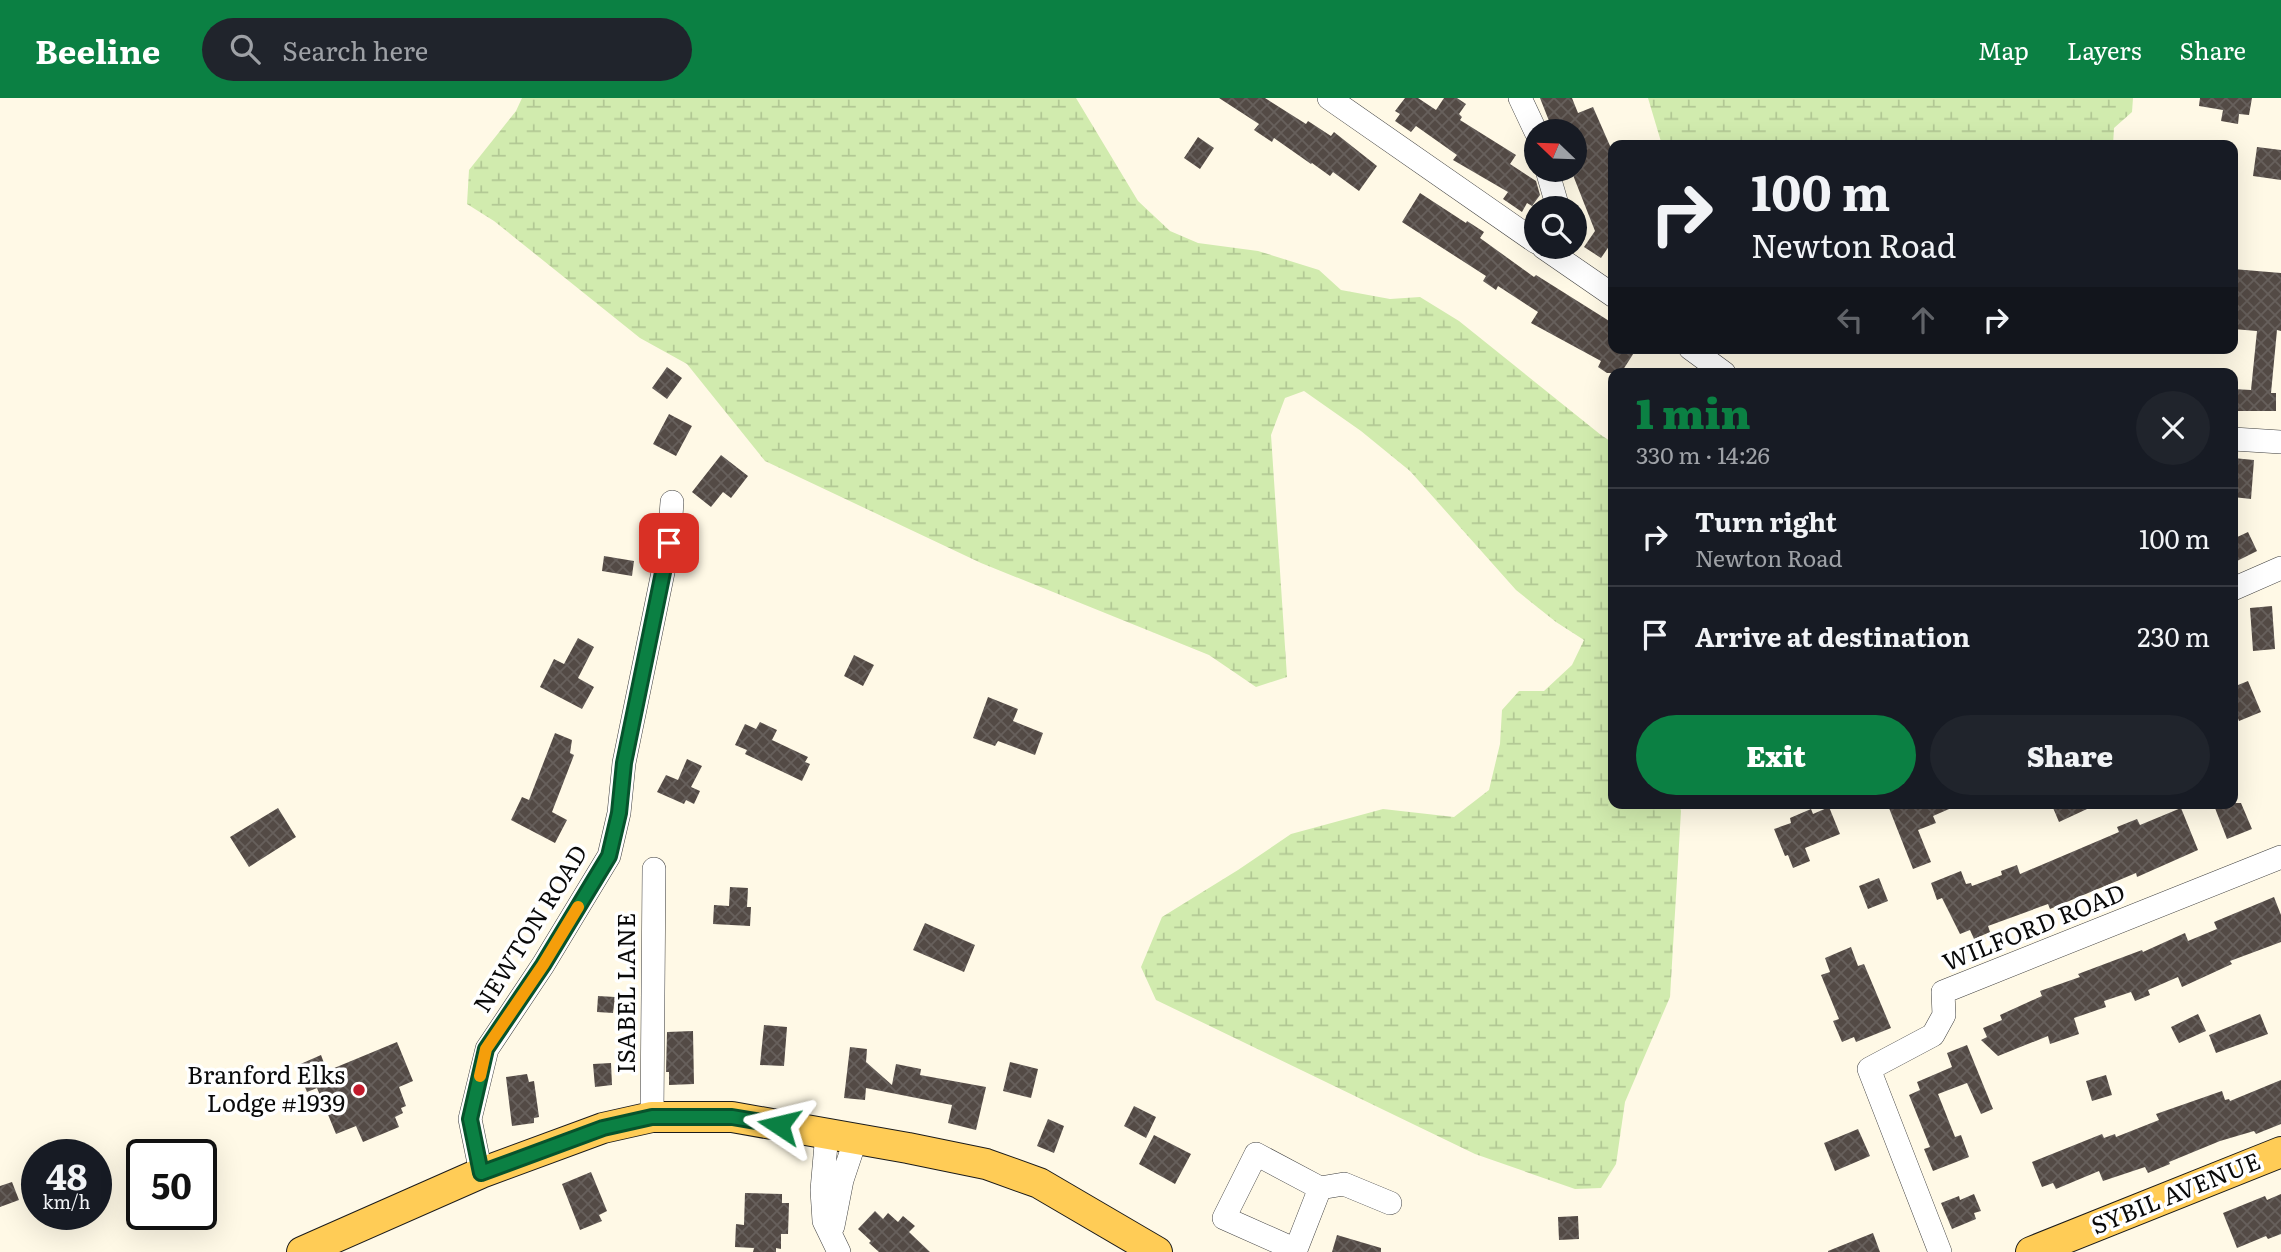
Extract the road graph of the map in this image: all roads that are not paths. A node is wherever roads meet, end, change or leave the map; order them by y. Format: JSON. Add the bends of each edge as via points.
{"nodes":[{"id":1,"x":1329,"y":98,"type":"edge"},
{"id":2,"x":1520,"y":98,"type":"edge"},
{"id":3,"x":1530,"y":119,"type":"edge"},
{"id":4,"x":1524,"y":234,"type":"edge"},
{"id":5,"x":1560,"y":259,"type":"edge"},
{"id":6,"x":1572,"y":259,"type":"edge"},
{"id":7,"x":1575,"y":269,"type":"junction"},
{"id":8,"x":1608,"y":292,"type":"edge"},
{"id":9,"x":1698,"y":354,"type":"edge"},
{"id":10,"x":1717,"y":368,"type":"edge"},
{"id":11,"x":2238,"y":439,"type":"edge"},
{"id":12,"x":2281,"y":442,"type":"edge"},
{"id":13,"x":672,"y":502,"type":"dead end"},
{"id":14,"x":2281,"y":568,"type":"edge"},
{"id":15,"x":2238,"y":587,"type":"edge"},
{"id":16,"x":2281,"y":857,"type":"edge"},
{"id":17,"x":654,"y":869,"type":"dead end"},
{"id":18,"x":652,"y":1117,"type":"junction"},
{"id":19,"x":841,"y":1136,"type":"junction"},
{"id":20,"x":2281,"y":1152,"type":"edge"},
{"id":21,"x":481,"y":1173,"type":"junction"},
{"id":22,"x":1320,"y":1188,"type":"junction"},
{"id":23,"x":1390,"y":1203,"type":"dead end"},
{"id":24,"x":835,"y":1242,"type":"edge"},
{"id":25,"x":1295,"y":1251,"type":"edge"},
{"id":26,"x":302,"y":1252,"type":"edge"},
{"id":27,"x":1157,"y":1252,"type":"edge"},
{"id":28,"x":1940,"y":1252,"type":"edge"},
{"id":29,"x":2031,"y":1252,"type":"edge"}],
"edges":[{"from":1,"to":4,"type":"street"},
{"from":2,"to":3,"type":"street"},
{"from":5,"to":7,"type":"street"},
{"from":6,"to":7,"type":"street"},
{"from":7,"to":8,"type":"street"},
{"from":9,"to":10,"type":"street"},
{"from":11,"to":12,"type":"street"},
{"from":13,"to":21,"type":"street","name":"NEWTON ROAD","via":[[669,543],[609,856],[486,1049],[470,1119]]},
{"from":14,"to":15,"type":"street"},
{"from":16,"to":28,"type":"street","name":"WILFORD ROAD","via":[[1943,992],[1944,1015],[1933,1035],[1869,1069]]},
{"from":17,"to":18,"type":"street","name":"ISABEL LANE"},
{"from":18,"to":19,"type":"main road","via":[[732,1117]]},
{"from":18,"to":21,"type":"main road","via":[[603,1128]]},
{"from":19,"to":24,"type":"street","via":[[822,1189],[824,1221]]},
{"from":19,"to":27,"type":"main road","via":[[986,1164],[1039,1184]]},
{"from":20,"to":29,"type":"main road","name":"SYBIL AVENUE"},
{"from":21,"to":26,"type":"main road"},
{"from":22,"to":23,"type":"street","via":[[1344,1185]]},
{"from":22,"to":25,"type":"street"},
{"from":22,"to":25,"type":"street","via":[[1256,1154],[1224,1219]]}]}
